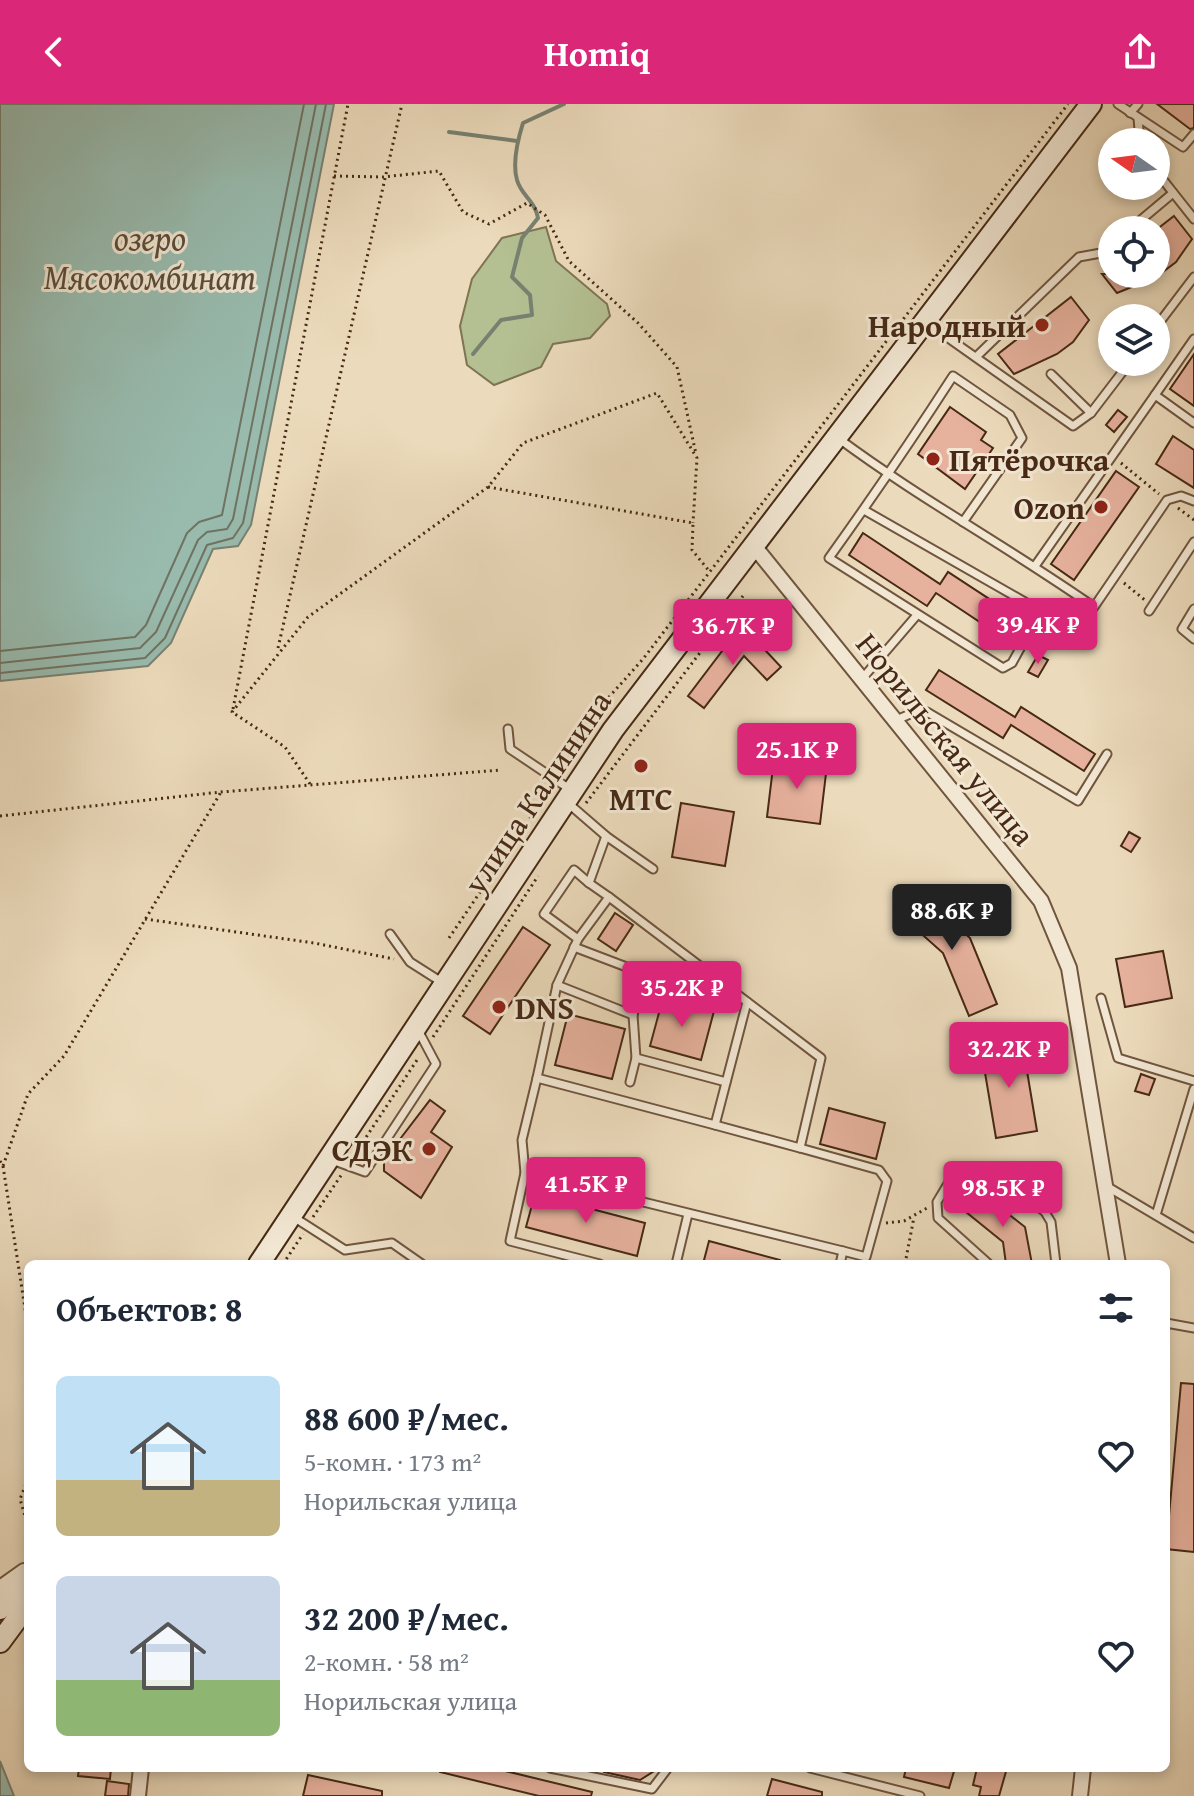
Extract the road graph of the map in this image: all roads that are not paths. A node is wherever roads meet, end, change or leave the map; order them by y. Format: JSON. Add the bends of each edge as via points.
{"nodes":[{"id":1,"x":1091,"y":104,"type":"edge"},
{"id":2,"x":1118,"y":104,"type":"edge"},
{"id":3,"x":1138,"y":104,"type":"edge"},
{"id":4,"x":1134,"y":116,"type":"junction"},
{"id":5,"x":1137,"y":128,"type":"edge"},
{"id":6,"x":1194,"y":134,"type":"edge"},
{"id":7,"x":1170,"y":189,"type":"edge"},
{"id":8,"x":1173,"y":193,"type":"junction"},
{"id":9,"x":1146,"y":216,"type":"edge"},
{"id":10,"x":1194,"y":219,"type":"edge"},
{"id":11,"x":1098,"y":254,"type":"edge"},
{"id":12,"x":1194,"y":277,"type":"edge"},
{"id":13,"x":1170,"y":309,"type":"edge"},
{"id":14,"x":925,"y":322,"type":"junction"},
{"id":15,"x":1194,"y":339,"type":"edge"},
{"id":16,"x":976,"y":357,"type":"junction"},
{"id":17,"x":1051,"y":374,"type":"dead end"},
{"id":18,"x":1119,"y":376,"type":"edge"},
{"id":19,"x":1155,"y":395,"type":"junction"},
{"id":20,"x":1091,"y":413,"type":"junction"},
{"id":21,"x":1194,"y":423,"type":"edge"},
{"id":22,"x":836,"y":436,"type":"junction"},
{"id":23,"x":888,"y":476,"type":"junction"},
{"id":24,"x":1194,"y":501,"type":"edge"},
{"id":25,"x":864,"y":510,"type":"junction"},
{"id":26,"x":963,"y":522,"type":"junction"},
{"id":27,"x":1194,"y":542,"type":"edge"},
{"id":28,"x":754,"y":546,"type":"junction"},
{"id":29,"x":1035,"y":566,"type":"junction"},
{"id":30,"x":1150,"y":608,"type":"road end"},
{"id":31,"x":1194,"y":609,"type":"edge"},
{"id":32,"x":917,"y":615,"type":"junction"},
{"id":33,"x":1194,"y":639,"type":"edge"},
{"id":34,"x":860,"y":681,"type":"junction"},
{"id":35,"x":894,"y":721,"type":"junction"},
{"id":36,"x":508,"y":729,"type":"dead end"},
{"id":37,"x":1107,"y":754,"type":"dead end"},
{"id":38,"x":568,"y":796,"type":"junction"},
{"id":39,"x":606,"y":836,"type":"junction"},
{"id":40,"x":653,"y":869,"type":"dead end"},
{"id":41,"x":589,"y":883,"type":"junction"},
{"id":42,"x":609,"y":897,"type":"junction"},
{"id":43,"x":390,"y":934,"type":"dead end"},
{"id":44,"x":576,"y":943,"type":"junction"},
{"id":45,"x":645,"y":974,"type":"junction"},
{"id":46,"x":713,"y":976,"type":"junction"},
{"id":47,"x":444,"y":983,"type":"junction"},
{"id":48,"x":557,"y":985,"type":"junction"},
{"id":49,"x":1101,"y":998,"type":"dead end"},
{"id":50,"x":747,"y":1002,"type":"junction"},
{"id":51,"x":633,"y":1015,"type":"junction"},
{"id":52,"x":416,"y":1026,"type":"junction"},
{"id":53,"x":636,"y":1058,"type":"junction"},
{"id":54,"x":537,"y":1078,"type":"junction"},
{"id":55,"x":1194,"y":1081,"type":"edge"},
{"id":56,"x":630,"y":1082,"type":"dead end"},
{"id":57,"x":726,"y":1082,"type":"junction"},
{"id":58,"x":1194,"y":1089,"type":"edge"},
{"id":59,"x":715,"y":1125,"type":"junction"},
{"id":60,"x":800,"y":1148,"type":"junction"},
{"id":61,"x":327,"y":1159,"type":"junction"},
{"id":62,"x":525,"y":1173,"type":"junction"},
{"id":63,"x":1108,"y":1187,"type":"junction"},
{"id":64,"x":688,"y":1214,"type":"junction"},
{"id":65,"x":1156,"y":1215,"type":"junction"},
{"id":66,"x":299,"y":1220,"type":"junction"},
{"id":67,"x":1194,"y":1238,"type":"edge"},
{"id":68,"x":843,"y":1251,"type":"junction"},
{"id":69,"x":263,"y":1260,"type":"edge"},
{"id":70,"x":416,"y":1260,"type":"edge"},
{"id":71,"x":584,"y":1260,"type":"edge"},
{"id":72,"x":677,"y":1260,"type":"edge"},
{"id":73,"x":841,"y":1260,"type":"edge"},
{"id":74,"x":985,"y":1260,"type":"edge"},
{"id":75,"x":1056,"y":1260,"type":"edge"},
{"id":76,"x":1117,"y":1260,"type":"edge"},
{"id":77,"x":1170,"y":1324,"type":"edge"},
{"id":78,"x":1194,"y":1328,"type":"edge"},
{"id":79,"x":24,"y":1572,"type":"edge"},
{"id":80,"x":24,"y":1581,"type":"edge"},
{"id":81,"x":0,"y":1588,"type":"edge"},
{"id":82,"x":0,"y":1609,"type":"edge"},
{"id":83,"x":24,"y":1609,"type":"edge"},
{"id":84,"x":0,"y":1642,"type":"edge"},
{"id":85,"x":141,"y":1772,"type":"edge"},
{"id":86,"x":569,"y":1772,"type":"edge"},
{"id":87,"x":665,"y":1772,"type":"edge"},
{"id":88,"x":826,"y":1772,"type":"edge"},
{"id":89,"x":1083,"y":1772,"type":"edge"},
{"id":90,"x":138,"y":1796,"type":"edge"},
{"id":91,"x":920,"y":1796,"type":"edge"},
{"id":92,"x":1080,"y":1796,"type":"edge"}],
"edges":[{"from":1,"to":14,"type":"main road","name":"улица Калинина"},
{"from":2,"to":4,"type":"lane"},
{"from":3,"to":4,"type":"lane"},
{"from":4,"to":5,"type":"lane"},
{"from":4,"to":6,"type":"lane","via":[[1183,147]]},
{"from":7,"to":8,"type":"lane"},
{"from":8,"to":9,"type":"lane"},
{"from":8,"to":10,"type":"lane"},
{"from":11,"to":16,"type":"lane","via":[[1079,257]]},
{"from":12,"to":13,"type":"lane"},
{"from":14,"to":16,"type":"lane"},
{"from":14,"to":22,"type":"main road","name":"улица Калинина"},
{"from":15,"to":19,"type":"lane"},
{"from":16,"to":20,"type":"lane","via":[[1068,425]]},
{"from":17,"to":20,"type":"lane"},
{"from":18,"to":20,"type":"lane"},
{"from":19,"to":21,"type":"lane"},
{"from":19,"to":29,"type":"lane"},
{"from":22,"to":23,"type":"lane"},
{"from":22,"to":28,"type":"main road","name":"улица Калинина"},
{"from":23,"to":25,"type":"lane"},
{"from":23,"to":26,"type":"lane"},
{"from":23,"to":26,"type":"lane","via":[[953,376],[1010,415],[1022,438]]},
{"from":24,"to":29,"type":"lane","via":[[1181,496],[1167,500],[1094,607]]},
{"from":25,"to":32,"type":"lane","via":[[829,558]]},
{"from":25,"to":32,"type":"lane","via":[[1025,602],[1034,623],[1012,663],[1003,668]]},
{"from":26,"to":29,"type":"lane"},
{"from":27,"to":30,"type":"lane"},
{"from":28,"to":34,"type":"street","name":"Норильская улица"},
{"from":28,"to":38,"type":"main road","name":"улица Калинина"},
{"from":31,"to":33,"type":"lane","via":[[1182,629]]},
{"from":32,"to":34,"type":"lane"},
{"from":34,"to":35,"type":"street","name":"Норильская улица"},
{"from":35,"to":37,"type":"lane","via":[[927,712],[1078,801]]},
{"from":35,"to":63,"type":"street","name":"Норильская улица","via":[[1041,901],[1057,934],[1069,968]]},
{"from":36,"to":38,"type":"lane","via":[[510,749]]},
{"from":38,"to":39,"type":"lane"},
{"from":38,"to":47,"type":"main road","name":"улица Калинина"},
{"from":39,"to":40,"type":"lane"},
{"from":39,"to":41,"type":"lane"},
{"from":41,"to":42,"type":"lane"},
{"from":41,"to":44,"type":"lane","via":[[574,870],[544,914]]},
{"from":42,"to":44,"type":"lane"},
{"from":42,"to":46,"type":"lane"},
{"from":43,"to":47,"type":"lane","via":[[410,962]]},
{"from":44,"to":45,"type":"lane"},
{"from":44,"to":48,"type":"lane"},
{"from":45,"to":46,"type":"lane","via":[[693,983]]},
{"from":45,"to":51,"type":"lane"},
{"from":46,"to":50,"type":"lane"},
{"from":47,"to":52,"type":"main road","name":"улица Калинина"},
{"from":48,"to":51,"type":"lane"},
{"from":48,"to":54,"type":"lane"},
{"from":49,"to":55,"type":"lane","via":[[1118,1058]]},
{"from":50,"to":57,"type":"lane"},
{"from":50,"to":60,"type":"lane","via":[[821,1058]]},
{"from":51,"to":53,"type":"lane"},
{"from":52,"to":61,"type":"main road","name":"улица Калинина"},
{"from":52,"to":61,"type":"lane","via":[[436,1064],[365,1172]]},
{"from":53,"to":56,"type":"lane"},
{"from":53,"to":57,"type":"lane"},
{"from":54,"to":59,"type":"lane"},
{"from":54,"to":62,"type":"lane","via":[[522,1140]]},
{"from":57,"to":59,"type":"lane"},
{"from":58,"to":65,"type":"lane"},
{"from":59,"to":60,"type":"lane"},
{"from":60,"to":68,"type":"lane","via":[[879,1170],[887,1181],[866,1257]]},
{"from":61,"to":66,"type":"main road","name":"улица Калинина"},
{"from":62,"to":64,"type":"lane"},
{"from":62,"to":71,"type":"lane","via":[[510,1241]]},
{"from":63,"to":65,"type":"lane"},
{"from":63,"to":76,"type":"street","name":"Норильская улица"},
{"from":64,"to":68,"type":"lane"},
{"from":64,"to":72,"type":"lane"},
{"from":65,"to":67,"type":"lane"},
{"from":66,"to":69,"type":"main road","name":"улица Калинина"},
{"from":66,"to":70,"type":"lane","via":[[345,1250],[392,1243]]},
{"from":68,"to":73,"type":"lane"},
{"from":74,"to":75,"type":"lane","via":[[938,1218],[937,1202],[952,1177],[970,1172],[996,1174],[1045,1212]]},
{"from":77,"to":78,"type":"lane"},
{"from":79,"to":81,"type":"street"},
{"from":80,"to":82,"type":"main road"},
{"from":83,"to":84,"type":"main road"},
{"from":85,"to":90,"type":"street"},
{"from":86,"to":87,"type":"lane","via":[[652,1789]]},
{"from":88,"to":91,"type":"lane"},
{"from":89,"to":92,"type":"street"}]}
